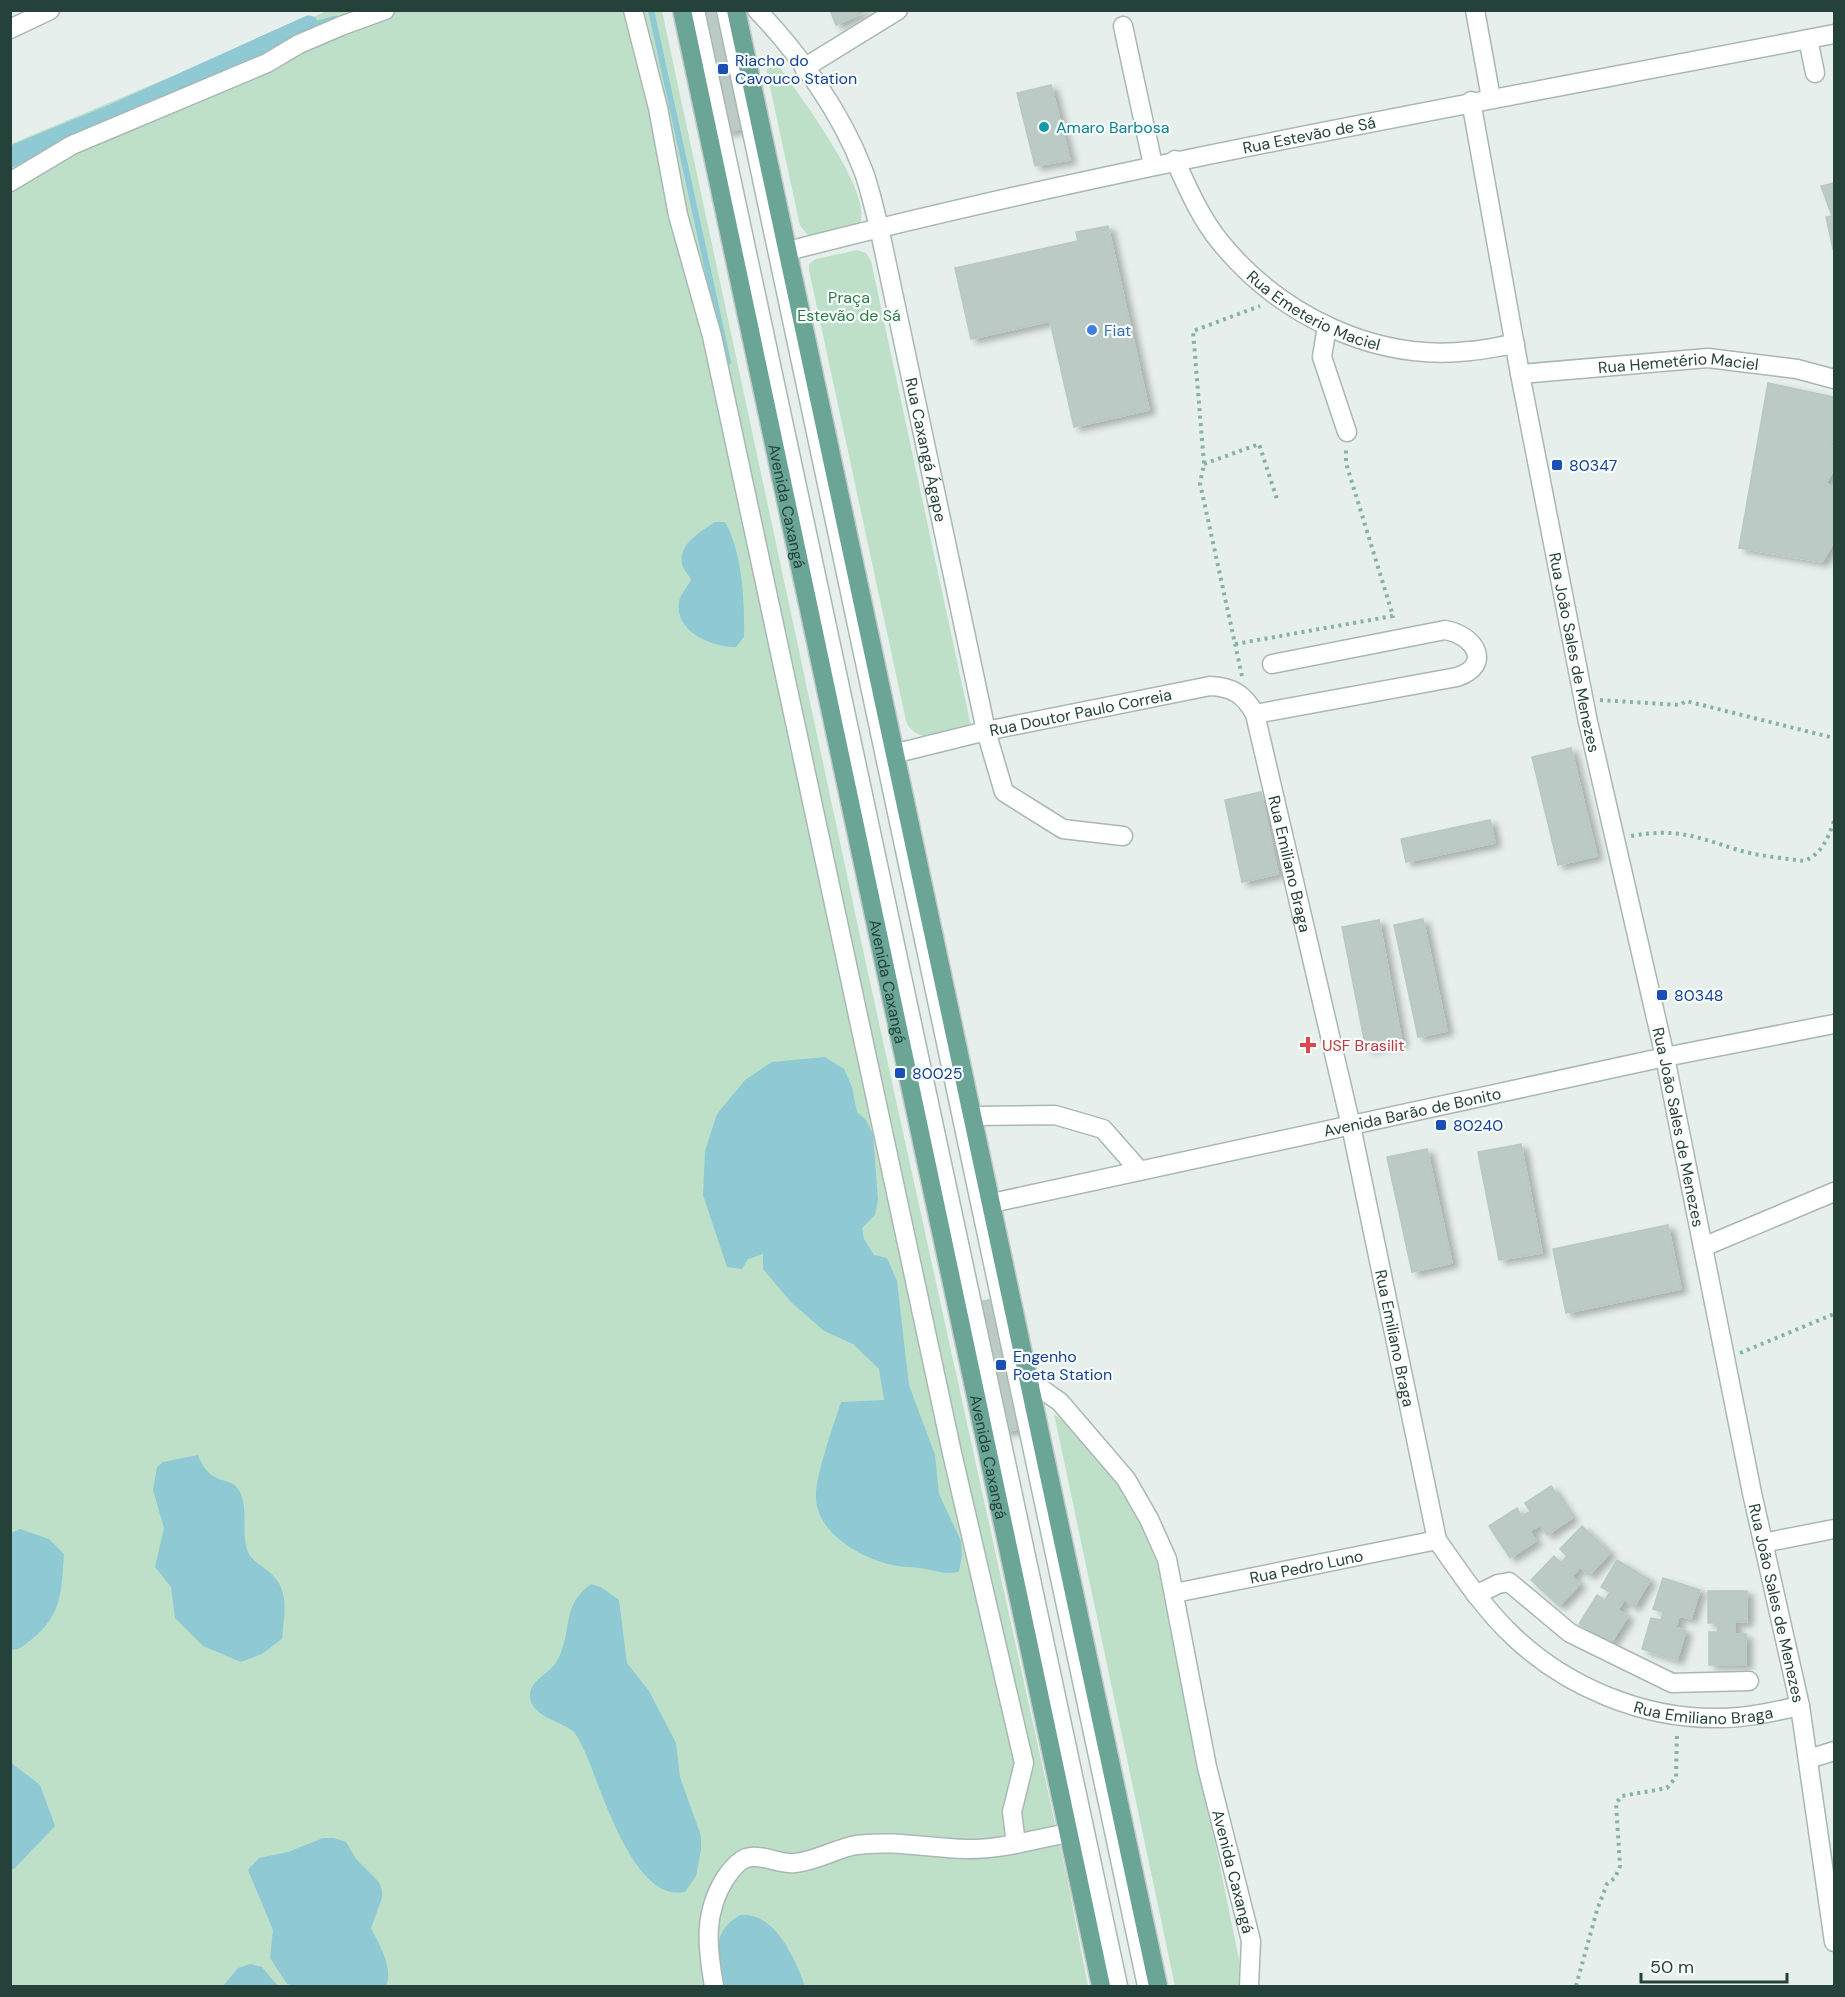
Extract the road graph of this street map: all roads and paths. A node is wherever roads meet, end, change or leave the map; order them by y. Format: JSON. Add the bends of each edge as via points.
{"nodes":[{"id":1,"x":50,"y":10,"type":"edge"},
{"id":2,"x":385,"y":10,"type":"edge"},
{"id":3,"x":633,"y":10,"type":"edge"},
{"id":4,"x":681,"y":10,"type":"edge"},
{"id":5,"x":695,"y":10,"type":"edge"},
{"id":6,"x":726,"y":10,"type":"edge"},
{"id":7,"x":736,"y":10,"type":"edge"},
{"id":8,"x":757,"y":10,"type":"edge"},
{"id":9,"x":898,"y":10,"type":"edge"},
{"id":10,"x":1475,"y":10,"type":"edge"},
{"id":11,"x":1123,"y":26,"type":"dead end"},
{"id":12,"x":10,"y":29,"type":"edge"},
{"id":13,"x":1834,"y":34,"type":"edge"},
{"id":14,"x":1808,"y":39,"type":"junction"},
{"id":15,"x":804,"y":68,"type":"junction"},
{"id":16,"x":1815,"y":73,"type":"dead end"},
{"id":17,"x":1491,"y":98,"type":"junction"},
{"id":18,"x":1471,"y":101,"type":"junction"},
{"id":19,"x":1175,"y":160,"type":"junction"},
{"id":20,"x":1153,"y":165,"type":"junction"},
{"id":21,"x":10,"y":182,"type":"edge"},
{"id":22,"x":879,"y":228,"type":"junction"},
{"id":23,"x":788,"y":251,"type":"junction"},
{"id":24,"x":1280,"y":299,"type":"junction"},
{"id":25,"x":1327,"y":326,"type":"junction"},
{"id":26,"x":1515,"y":344,"type":"junction"},
{"id":27,"x":1520,"y":374,"type":"junction"},
{"id":28,"x":1834,"y":379,"type":"edge"},
{"id":29,"x":1347,"y":432,"type":"joint"},
{"id":30,"x":1204,"y":465,"type":"junction"},
{"id":31,"x":1278,"y":502,"type":"dead end"},
{"id":32,"x":1235,"y":644,"type":"junction"},
{"id":33,"x":1272,"y":664,"type":"dead end"},
{"id":34,"x":1584,"y":699,"type":"junction"},
{"id":35,"x":1251,"y":706,"type":"junction"},
{"id":36,"x":986,"y":731,"type":"junction"},
{"id":37,"x":1834,"y":738,"type":"edge"},
{"id":38,"x":897,"y":753,"type":"junction"},
{"id":39,"x":1834,"y":821,"type":"edge"},
{"id":40,"x":1123,"y":836,"type":"dead end"},
{"id":41,"x":1615,"y":838,"type":"junction"},
{"id":42,"x":1834,"y":1025,"type":"edge"},
{"id":43,"x":1665,"y":1057,"type":"junction"},
{"id":44,"x":973,"y":1116,"type":"junction"},
{"id":45,"x":1351,"y":1126,"type":"junction"},
{"id":46,"x":1139,"y":1170,"type":"junction"},
{"id":47,"x":1834,"y":1192,"type":"edge"},
{"id":48,"x":992,"y":1203,"type":"junction"},
{"id":49,"x":1703,"y":1247,"type":"junction"},
{"id":50,"x":1834,"y":1314,"type":"edge"},
{"id":51,"x":1725,"y":1359,"type":"junction"},
{"id":52,"x":1029,"y":1380,"type":"junction"},
{"id":53,"x":1834,"y":1529,"type":"edge"},
{"id":54,"x":1437,"y":1540,"type":"junction"},
{"id":55,"x":1763,"y":1543,"type":"junction"},
{"id":56,"x":1175,"y":1593,"type":"junction"},
{"id":57,"x":1476,"y":1595,"type":"junction"},
{"id":58,"x":1749,"y":1681,"type":"dead end"},
{"id":59,"x":1800,"y":1706,"type":"junction"},
{"id":60,"x":1678,"y":1716,"type":"junction"},
{"id":61,"x":1834,"y":1751,"type":"edge"},
{"id":62,"x":1809,"y":1759,"type":"junction"},
{"id":63,"x":1069,"y":1833,"type":"junction"},
{"id":64,"x":1016,"y":1844,"type":"junction"},
{"id":65,"x":1834,"y":1942,"type":"edge"},
{"id":66,"x":714,"y":1986,"type":"edge"},
{"id":67,"x":1101,"y":1986,"type":"edge"},
{"id":68,"x":1118,"y":1986,"type":"edge"},
{"id":69,"x":1146,"y":1986,"type":"edge"},
{"id":70,"x":1158,"y":1986,"type":"edge"},
{"id":71,"x":1250,"y":1986,"type":"edge"},
{"id":72,"x":1576,"y":1986,"type":"edge"}],
"edges":[{"from":1,"to":12,"type":"street"},
{"from":2,"to":21,"type":"street","via":[[72,145]]},
{"from":3,"to":64,"type":"street","via":[[658,108],[678,215],[712,336],[952,1452],[1024,1763],[1012,1812]]},
{"from":4,"to":63,"type":"main road","name":"Avenida Caxangá"},
{"from":5,"to":68,"type":"street"},
{"from":6,"to":69,"type":"street"},
{"from":7,"to":23,"type":"main road"},
{"from":8,"to":15,"type":"street","name":"Rua Caxangá Ágape"},
{"from":9,"to":15,"type":"street"},
{"from":10,"to":17,"type":"street"},
{"from":11,"to":20,"type":"street"},
{"from":13,"to":14,"type":"street","name":"Rua Estevão de Sá"},
{"from":14,"to":16,"type":"street"},
{"from":14,"to":17,"type":"street","name":"Rua Estevão de Sá"},
{"from":15,"to":22,"type":"street","name":"Rua Caxangá Ágape","via":[[840,123],[863,170]]},
{"from":17,"to":18,"type":"street","name":"Rua Estevão de Sá"},
{"from":18,"to":19,"type":"street","name":"Rua Estevão de Sá"},
{"from":18,"to":26,"type":"street","name":"Rua João Sales de Menezes"},
{"from":19,"to":20,"type":"street","name":"Rua Estevão de Sá"},
{"from":19,"to":24,"type":"street","name":"Rua Emeterio Maciel","via":[[1194,203],[1220,242],[1252,277]]},
{"from":20,"to":22,"type":"street","name":"Rua Estevão de Sá"},
{"from":22,"to":23,"type":"street","name":"Rua Estevão de Sá"},
{"from":22,"to":36,"type":"street","name":"Rua Caxangá Ágape"},
{"from":23,"to":38,"type":"main road"},
{"from":24,"to":25,"type":"street","name":"Rua Emeterio Maciel"},
{"from":24,"to":30,"type":"path","via":[[1193,331]]},
{"from":25,"to":26,"type":"street","name":"Rua Emeterio Maciel","via":[[1375,343],[1422,351],[1468,352]]},
{"from":25,"to":29,"type":"street","via":[[1322,357]]},
{"from":26,"to":27,"type":"street","name":"Rua João Sales de Menezes"},
{"from":27,"to":28,"type":"street","name":"Rua Hemetério Maciel","via":[[1708,358],[1797,369]]},
{"from":27,"to":34,"type":"street","name":"Rua João Sales de Menezes"},
{"from":29,"to":32,"type":"path","via":[[1346,463],[1393,616]]},
{"from":30,"to":31,"type":"path","via":[[1258,444]]},
{"from":30,"to":32,"type":"path","via":[[1200,483]]},
{"from":32,"to":35,"type":"path"},
{"from":33,"to":35,"type":"street","via":[[1444,630],[1469,640],[1476,656],[1474,666],[1456,677]]},
{"from":34,"to":37,"type":"path","via":[[1680,705],[1686,701]]},
{"from":34,"to":41,"type":"street","name":"Rua João Sales de Menezes"},
{"from":35,"to":36,"type":"street","name":"Rua Doutor Paulo Correia","via":[[1229,689],[1210,686]]},
{"from":35,"to":45,"type":"street","name":"Rua Emiliano Braga"},
{"from":36,"to":38,"type":"street","name":"Rua Doutor Paulo Correia"},
{"from":36,"to":40,"type":"street","name":"Rua Caxangá Ágape","via":[[1004,792],[1063,830]]},
{"from":38,"to":44,"type":"main road"},
{"from":39,"to":41,"type":"path","via":[[1822,849],[1814,858],[1804,861],[1675,833]]},
{"from":41,"to":43,"type":"street","name":"Rua João Sales de Menezes"},
{"from":42,"to":43,"type":"street","name":"Avenida Barão de Bonito"},
{"from":43,"to":45,"type":"street","name":"Avenida Barão de Bonito"},
{"from":43,"to":49,"type":"street","name":"Rua João Sales de Menezes"},
{"from":44,"to":46,"type":"street","via":[[1055,1115],[1102,1129]]},
{"from":44,"to":48,"type":"main road"},
{"from":45,"to":46,"type":"street","name":"Avenida Barão de Bonito"},
{"from":45,"to":54,"type":"street","name":"Rua Emiliano Braga"},
{"from":46,"to":48,"type":"street","name":"Avenida Barão de Bonito"},
{"from":47,"to":49,"type":"street"},
{"from":48,"to":52,"type":"main road"},
{"from":49,"to":51,"type":"street","name":"Rua João Sales de Menezes"},
{"from":50,"to":51,"type":"path"},
{"from":51,"to":55,"type":"street","name":"Rua João Sales de Menezes"},
{"from":52,"to":56,"type":"street","name":"Avenida Caxangá","via":[[1060,1402],[1126,1479],[1162,1549]]},
{"from":52,"to":70,"type":"main road"},
{"from":53,"to":55,"type":"street"},
{"from":54,"to":56,"type":"street","name":"Rua Pedro Luno"},
{"from":54,"to":57,"type":"street","name":"Rua Emiliano Braga"},
{"from":55,"to":59,"type":"street","name":"Rua João Sales de Menezes"},
{"from":56,"to":71,"type":"street","name":"Avenida Caxangá","via":[[1207,1767],[1251,1941]]},
{"from":57,"to":58,"type":"street","via":[[1509,1582],[1570,1633],[1672,1683]]},
{"from":57,"to":60,"type":"street","name":"Rua Emiliano Braga","via":[[1515,1638],[1565,1676],[1620,1702]]},
{"from":59,"to":60,"type":"street","name":"Rua Emiliano Braga","via":[[1747,1717]]},
{"from":59,"to":62,"type":"street","name":"Rua João Sales de Menezes"},
{"from":60,"to":72,"type":"path","via":[[1676,1777],[1667,1788],[1622,1796],[1616,1803],[1620,1866],[1616,1878],[1607,1884],[1597,1910]]},
{"from":61,"to":62,"type":"street"},
{"from":62,"to":65,"type":"street","name":"Rua João Sales de Menezes"},
{"from":63,"to":64,"type":"street"},
{"from":63,"to":67,"type":"main road","name":"Avenida Caxangá"},
{"from":64,"to":66,"type":"street","via":[[967,1849],[858,1845],[788,1864],[761,1857],[746,1858],[728,1874],[712,1907],[708,1944]]}]}
